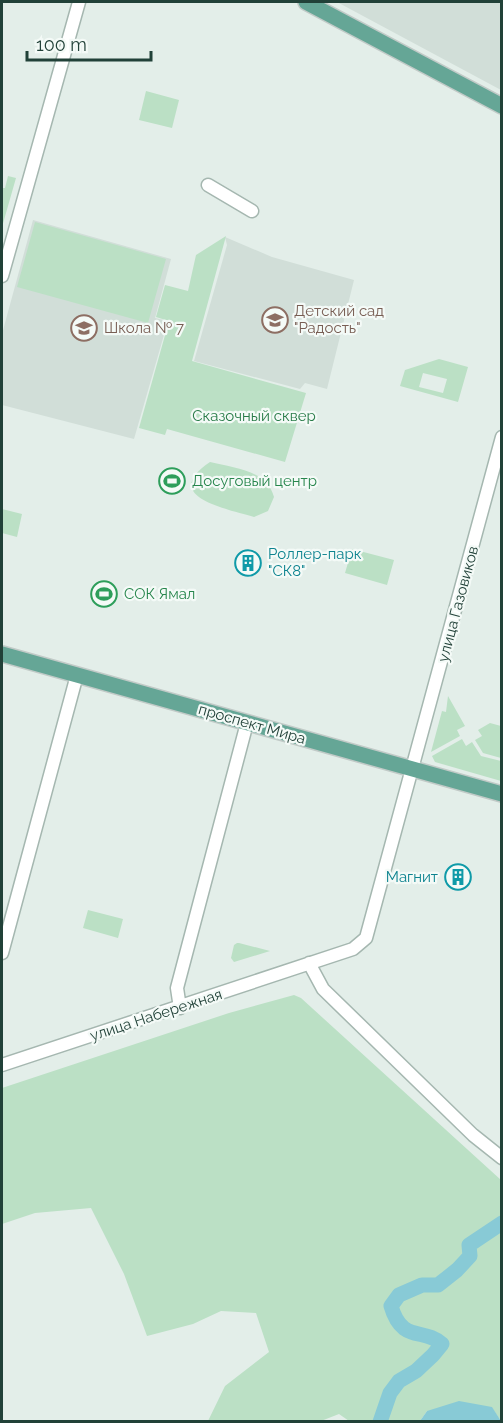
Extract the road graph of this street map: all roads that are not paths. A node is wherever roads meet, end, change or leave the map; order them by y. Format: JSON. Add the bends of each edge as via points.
{"nodes":[{"id":1,"x":79,"y":2,"type":"edge"},
{"id":2,"x":306,"y":2,"type":"edge"},
{"id":3,"x":501,"y":106,"type":"edge"},
{"id":4,"x":208,"y":185,"type":"dead end"},
{"id":5,"x":252,"y":212,"type":"dead end"},
{"id":6,"x":3,"y":268,"type":"edge"},
{"id":7,"x":501,"y":437,"type":"edge"},
{"id":8,"x":488,"y":487,"type":"junction"},
{"id":9,"x":501,"y":491,"type":"edge"},
{"id":10,"x":2,"y":654,"type":"edge"},
{"id":11,"x":76,"y":675,"type":"junction"},
{"id":12,"x":247,"y":723,"type":"junction"},
{"id":13,"x":414,"y":770,"type":"junction"},
{"id":14,"x":501,"y":794,"type":"edge"},
{"id":15,"x":2,"y":953,"type":"edge"},
{"id":16,"x":309,"y":963,"type":"junction"},
{"id":17,"x":180,"y":1008,"type":"junction"},
{"id":18,"x":2,"y":1065,"type":"edge"},
{"id":19,"x":501,"y":1158,"type":"edge"}],
"edges":[{"from":1,"to":6,"type":"street"},
{"from":2,"to":3,"type":"main road"},
{"from":4,"to":5,"type":"street"},
{"from":7,"to":8,"type":"street","name":"улица Газовиков"},
{"from":8,"to":9,"type":"street"},
{"from":8,"to":13,"type":"street","name":"улица Газовиков"},
{"from":10,"to":11,"type":"main road","name":"проспект Мира"},
{"from":11,"to":12,"type":"main road","name":"проспект Мира"},
{"from":11,"to":15,"type":"street"},
{"from":12,"to":13,"type":"main road","name":"проспект Мира"},
{"from":12,"to":17,"type":"street","via":[[177,988]]},
{"from":13,"to":14,"type":"main road","name":"проспект Мира"},
{"from":13,"to":16,"type":"street","name":"улица Набережная","via":[[366,938],[353,949]]},
{"from":16,"to":17,"type":"street","name":"улица Набережная"},
{"from":16,"to":19,"type":"street","via":[[323,989]]},
{"from":17,"to":18,"type":"street","name":"улица Набережная"}]}
